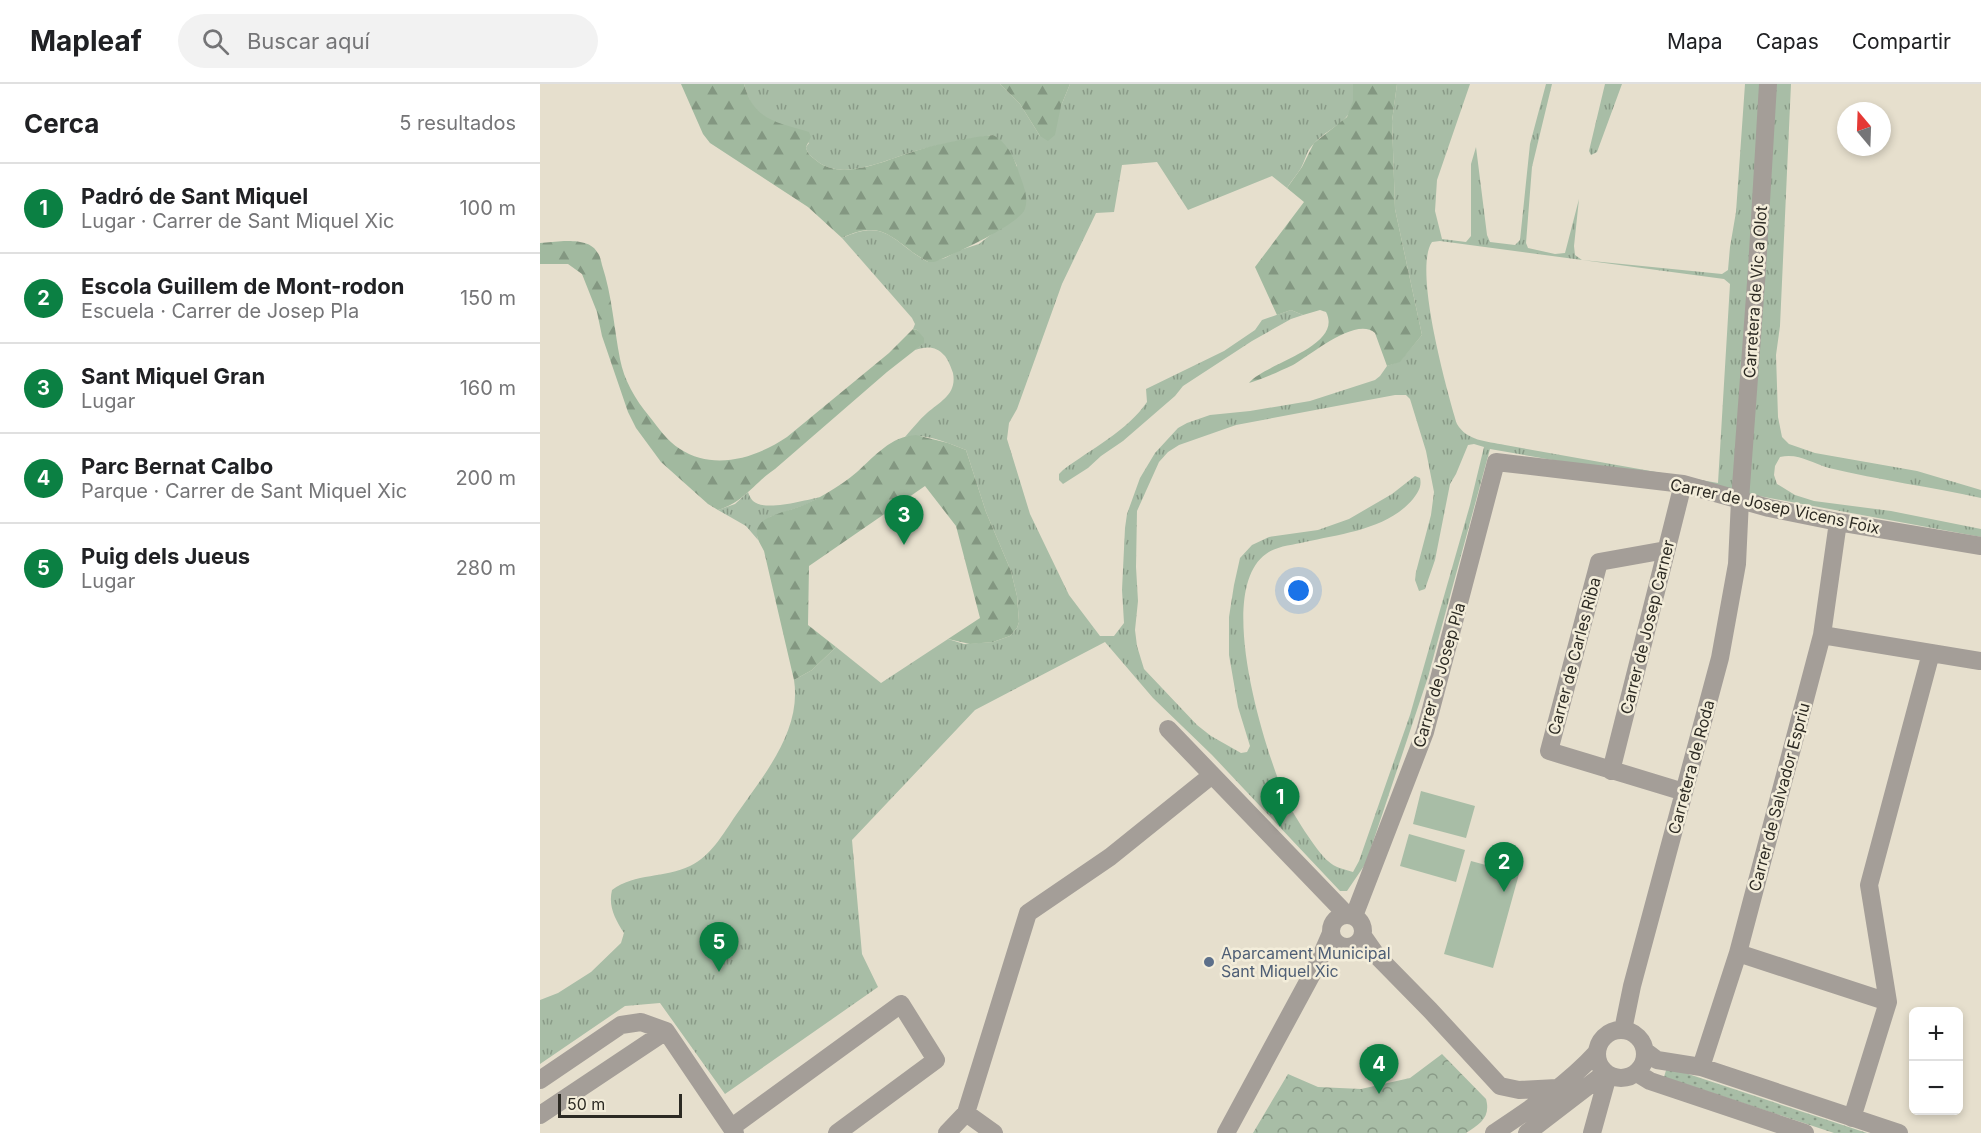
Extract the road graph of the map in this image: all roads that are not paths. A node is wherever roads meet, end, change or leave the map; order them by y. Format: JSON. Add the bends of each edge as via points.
{"nodes":[{"id":1,"x":1768,"y":84,"type":"edge"},
{"id":2,"x":1496,"y":462,"type":"joint"},
{"id":3,"x":1683,"y":484,"type":"junction"},
{"id":4,"x":1740,"y":500,"type":"junction"},
{"id":5,"x":1838,"y":522,"type":"junction"},
{"id":6,"x":1981,"y":546,"type":"edge"},
{"id":7,"x":1666,"y":550,"type":"junction"},
{"id":8,"x":1822,"y":635,"type":"junction"},
{"id":9,"x":1931,"y":653,"type":"junction"},
{"id":10,"x":1980,"y":661,"type":"edge"},
{"id":11,"x":1167,"y":729,"type":"dead end"},
{"id":12,"x":1611,"y":771,"type":"junction"},
{"id":13,"x":1212,"y":775,"type":"junction"},
{"id":14,"x":1684,"y":792,"type":"junction"},
{"id":15,"x":1341,"y":922,"type":"junction"},
{"id":16,"x":1356,"y":941,"type":"junction"},
{"id":17,"x":1738,"y":953,"type":"junction"},
{"id":18,"x":1318,"y":963,"type":"junction"},
{"id":19,"x":1888,"y":1002,"type":"junction"},
{"id":20,"x":1623,"y":1030,"type":"junction"},
{"id":21,"x":666,"y":1031,"type":"junction"},
{"id":22,"x":1645,"y":1051,"type":"junction"},
{"id":23,"x":1597,"y":1052,"type":"junction"},
{"id":24,"x":1701,"y":1067,"type":"junction"},
{"id":25,"x":1637,"y":1073,"type":"junction"},
{"id":26,"x":1607,"y":1074,"type":"junction"},
{"id":27,"x":540,"y":1080,"type":"edge"},
{"id":28,"x":1557,"y":1088,"type":"junction"},
{"id":29,"x":966,"y":1113,"type":"junction"},
{"id":30,"x":540,"y":1115,"type":"edge"},
{"id":31,"x":1852,"y":1118,"type":"junction"},
{"id":32,"x":733,"y":1130,"type":"edge"},
{"id":33,"x":837,"y":1133,"type":"edge"},
{"id":34,"x":947,"y":1133,"type":"edge"},
{"id":35,"x":993,"y":1133,"type":"edge"},
{"id":36,"x":1226,"y":1133,"type":"edge"},
{"id":37,"x":1494,"y":1133,"type":"edge"},
{"id":38,"x":1527,"y":1133,"type":"edge"},
{"id":39,"x":1592,"y":1133,"type":"edge"},
{"id":40,"x":1805,"y":1133,"type":"edge"},
{"id":41,"x":1899,"y":1133,"type":"edge"}],
"edges":[{"from":1,"to":4,"type":"street","name":"Carretera de Vic a Olot"},
{"from":2,"to":3,"type":"street","name":"Carrer de Josep Vicens Foix"},
{"from":2,"to":15,"type":"street","name":"Carrer de Josep Pla","via":[[1425,732]]},
{"from":3,"to":4,"type":"street","name":"Carrer de Josep Vicens Foix"},
{"from":3,"to":7,"type":"street","name":"Carrer de Josep Carner"},
{"from":4,"to":5,"type":"street","name":"Carrer de Josep Vicens Foix"},
{"from":4,"to":14,"type":"street","name":"Carretera de Roda","via":[[1737,564],[1720,658]]},
{"from":5,"to":6,"type":"street","name":"Carrer de Josep Vicens Foix"},
{"from":5,"to":8,"type":"street","name":"Carrer de Salvador Espriu"},
{"from":7,"to":12,"type":"street","name":"Carrer de Josep Carner"},
{"from":7,"to":12,"type":"street","name":"Carrer de Carles Riba","via":[[1599,562],[1549,751]]},
{"from":8,"to":9,"type":"street"},
{"from":8,"to":17,"type":"street","name":"Carrer de Salvador Espriu"},
{"from":9,"to":10,"type":"street"},
{"from":9,"to":19,"type":"street","via":[[1869,885]]},
{"from":11,"to":13,"type":"street"},
{"from":12,"to":14,"type":"street","name":"Carrer de Carles Riba"},
{"from":13,"to":15,"type":"street","via":[[1322,891]]},
{"from":13,"to":29,"type":"street","via":[[1110,857],[1028,913]]},
{"from":14,"to":20,"type":"street","name":"Carretera de Roda"},
{"from":15,"to":16,"type":"street","via":[[1338,944]]},
{"from":15,"to":16,"type":"street","via":[[1363,924]]},
{"from":15,"to":18,"type":"street","name":"Carrer de Josep Pla"},
{"from":16,"to":18,"type":"street"},
{"from":16,"to":28,"type":"street","via":[[1377,956],[1500,1086],[1519,1090]]},
{"from":17,"to":19,"type":"street"},
{"from":17,"to":24,"type":"street","name":"Carrer de Salvador Espriu"},
{"from":18,"to":36,"type":"street","name":"Carrer de Josep Pla"},
{"from":19,"to":31,"type":"street"},
{"from":20,"to":22,"type":"street","via":[[1638,1037]]},
{"from":20,"to":23,"type":"street","via":[[1608,1034]]},
{"from":21,"to":27,"type":"street","via":[[641,1022],[621,1025]]},
{"from":21,"to":30,"type":"street"},
{"from":21,"to":32,"type":"street"},
{"from":22,"to":24,"type":"street","via":[[1657,1060]]},
{"from":22,"to":25,"type":"street"},
{"from":23,"to":26,"type":"street","via":[[1598,1063]]},
{"from":23,"to":28,"type":"street"},
{"from":24,"to":31,"type":"street"},
{"from":25,"to":26,"type":"street","via":[[1622,1079]]},
{"from":25,"to":40,"type":"street","via":[[1650,1081]]},
{"from":26,"to":38,"type":"street"},
{"from":26,"to":39,"type":"street"},
{"from":28,"to":37,"type":"street"},
{"from":29,"to":34,"type":"street"},
{"from":29,"to":35,"type":"street"},
{"from":31,"to":41,"type":"street"},
{"from":32,"to":33,"type":"street","via":[[902,1004],[936,1060]]}]}
